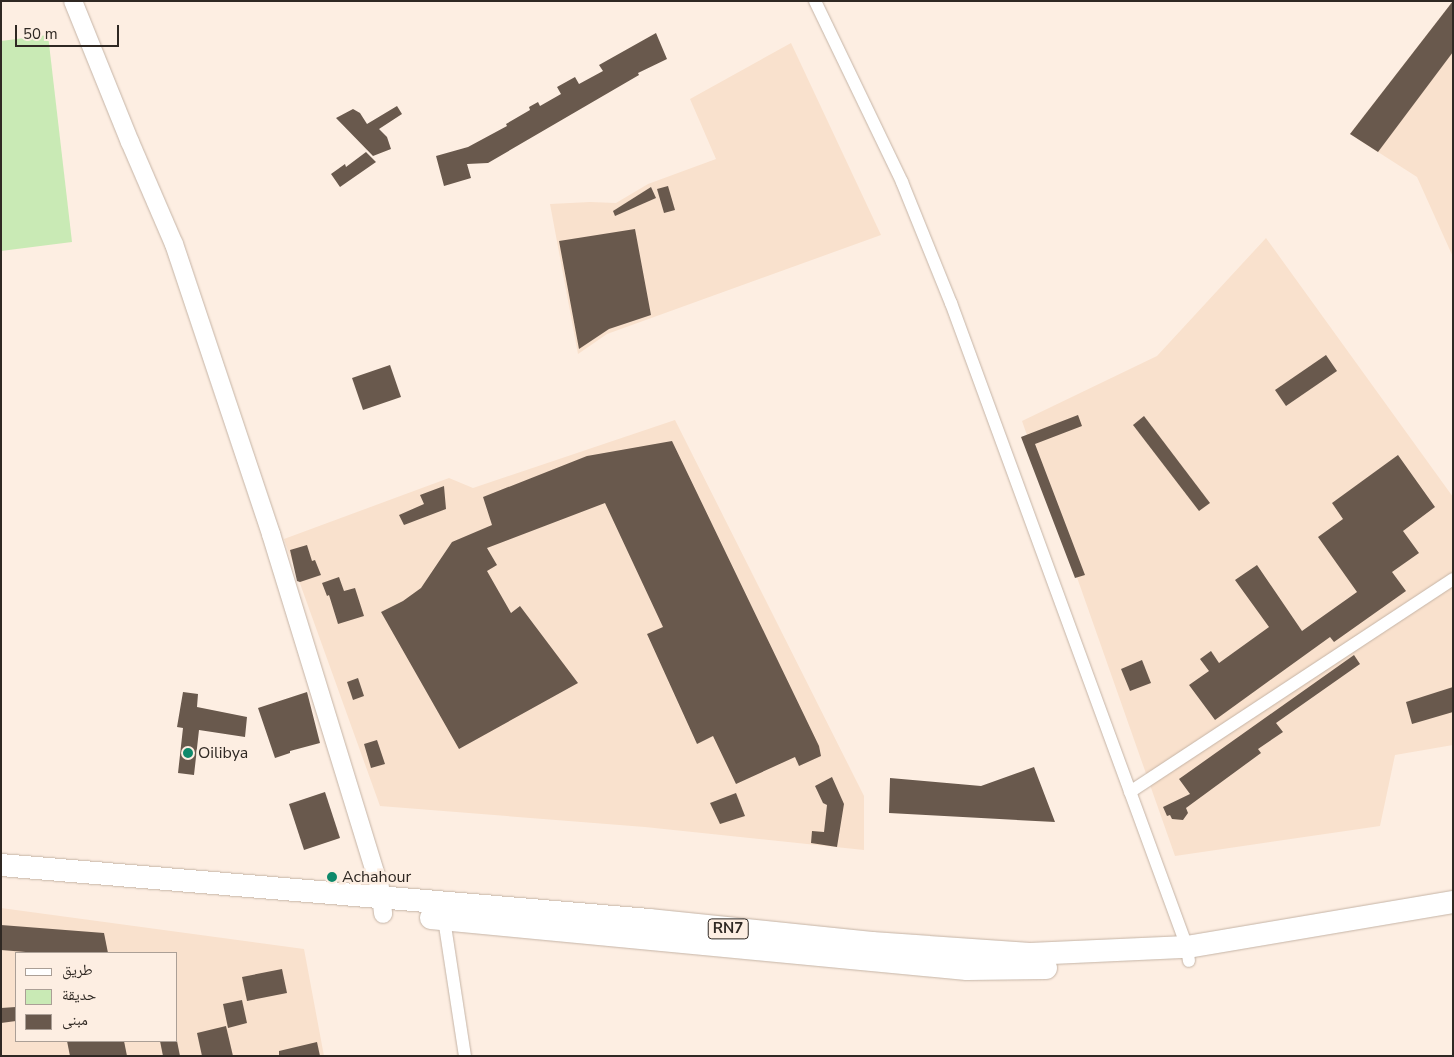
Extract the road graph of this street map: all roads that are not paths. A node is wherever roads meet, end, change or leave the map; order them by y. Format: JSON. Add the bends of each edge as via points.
{"nodes":[{"id":1,"x":73,"y":1,"type":"edge"},
{"id":2,"x":815,"y":1,"type":"edge"},
{"id":3,"x":1453,"y":579,"type":"edge"},
{"id":4,"x":1130,"y":792,"type":"junction"},
{"id":5,"x":1,"y":865,"type":"edge"},
{"id":6,"x":1,"y":880,"type":"edge"},
{"id":7,"x":1453,"y":902,"type":"edge"},
{"id":8,"x":383,"y":906,"type":"junction"},
{"id":9,"x":1453,"y":918,"type":"edge"},
{"id":10,"x":444,"y":919,"type":"junction"},
{"id":11,"x":1188,"y":954,"type":"junction"},
{"id":12,"x":465,"y":1056,"type":"edge"}],
"edges":[{"from":1,"to":8,"type":"street","via":[[174,244],[271,534]]},
{"from":2,"to":4,"type":"street","via":[[902,182],[951,303]]},
{"from":3,"to":4,"type":"street"},
{"from":4,"to":11,"type":"street"},
{"from":5,"to":8,"type":"highway","number":"RN7"},
{"from":6,"to":8,"type":"highway","number":"RN7"},
{"from":7,"to":11,"type":"highway","number":"RN7"},
{"from":8,"to":10,"type":"highway","number":"RN7"},
{"from":8,"to":11,"type":"highway","number":"RN7","via":[[650,920],[872,943],[1030,954]]},
{"from":9,"to":11,"type":"highway","number":"RN7"},
{"from":10,"to":11,"type":"highway","number":"RN7","via":[[968,969],[1030,969]]},
{"from":10,"to":12,"type":"street"}]}
